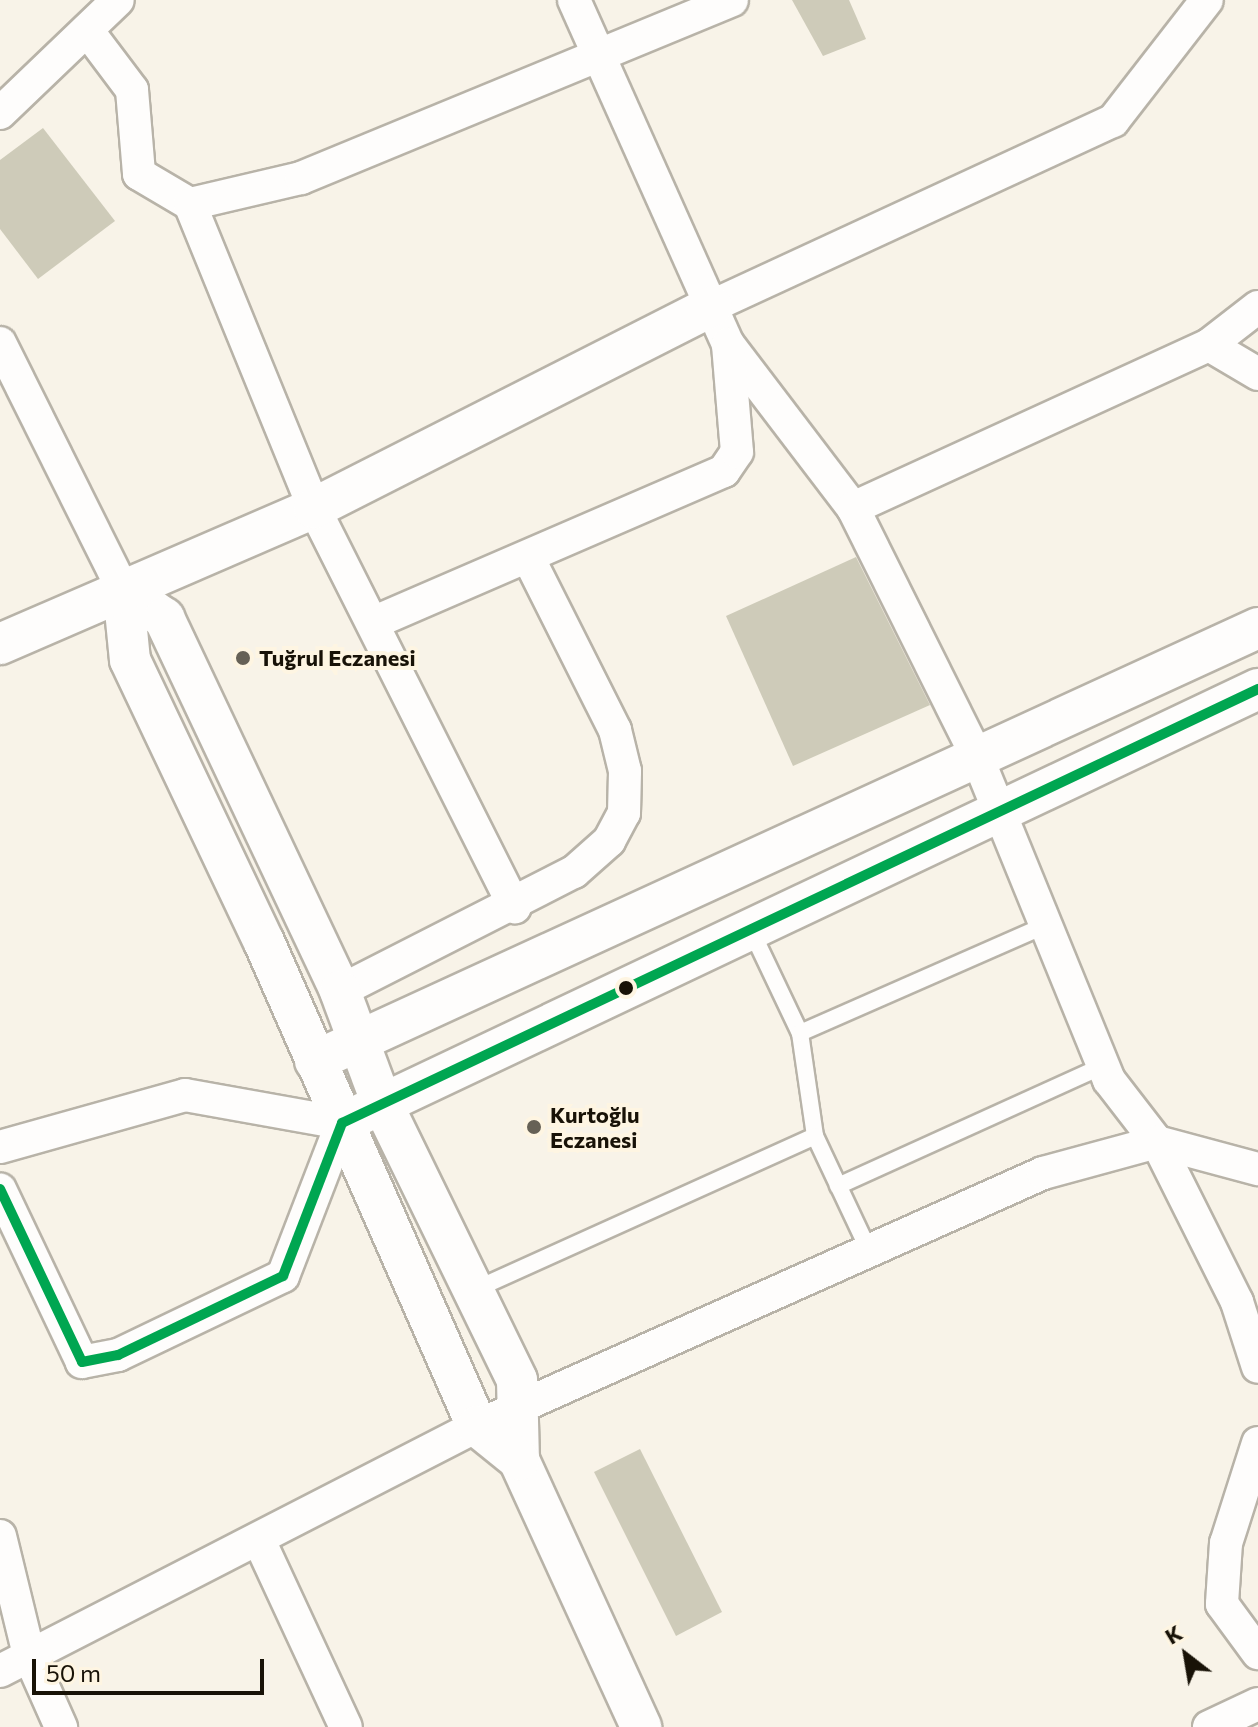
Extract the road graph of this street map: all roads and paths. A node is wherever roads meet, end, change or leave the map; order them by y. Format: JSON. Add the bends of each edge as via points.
{"nodes":[{"id":1,"x":118,"y":0,"type":"edge"},
{"id":2,"x":574,"y":0,"type":"edge"},
{"id":3,"x":732,"y":0,"type":"edge"},
{"id":4,"x":1207,"y":0,"type":"edge"},
{"id":5,"x":87,"y":30,"type":"junction"},
{"id":6,"x":597,"y":55,"type":"junction"},
{"id":7,"x":0,"y":113,"type":"edge"},
{"id":8,"x":190,"y":204,"type":"junction"},
{"id":9,"x":712,"y":306,"type":"junction"},
{"id":10,"x":1258,"y":307,"type":"edge"},
{"id":11,"x":0,"y":343,"type":"edge"},
{"id":12,"x":728,"y":344,"type":"junction"},
{"id":13,"x":1209,"y":345,"type":"junction"},
{"id":14,"x":1258,"y":374,"type":"edge"},
{"id":15,"x":314,"y":508,"type":"junction"},
{"id":16,"x":853,"y":508,"type":"junction"},
{"id":17,"x":529,"y":559,"type":"junction"},
{"id":18,"x":123,"y":590,"type":"junction"},
{"id":19,"x":375,"y":622,"type":"junction"},
{"id":20,"x":1258,"y":628,"type":"edge"},
{"id":21,"x":0,"y":644,"type":"edge"},
{"id":22,"x":1258,"y":689,"type":"edge"},
{"id":23,"x":978,"y":759,"type":"junction"},
{"id":24,"x":997,"y":813,"type":"junction"},
{"id":25,"x":515,"y":907,"type":"junction"},
{"id":26,"x":1044,"y":926,"type":"junction"},
{"id":27,"x":751,"y":928,"type":"junction"},
{"id":28,"x":340,"y":991,"type":"junction"},
{"id":29,"x":800,"y":1033,"type":"junction"},
{"id":30,"x":360,"y":1043,"type":"junction"},
{"id":31,"x":315,"y":1061,"type":"junction"},
{"id":32,"x":1103,"y":1066,"type":"junction"},
{"id":33,"x":381,"y":1101,"type":"junction"},
{"id":34,"x":342,"y":1123,"type":"junction"},
{"id":35,"x":815,"y":1136,"type":"junction"},
{"id":36,"x":1157,"y":1142,"type":"junction"},
{"id":37,"x":0,"y":1147,"type":"edge"},
{"id":38,"x":1258,"y":1169,"type":"edge"},
{"id":39,"x":838,"y":1186,"type":"junction"},
{"id":40,"x":0,"y":1189,"type":"edge"},
{"id":41,"x":869,"y":1251,"type":"junction"},
{"id":42,"x":474,"y":1290,"type":"junction"},
{"id":43,"x":1258,"y":1367,"type":"edge"},
{"id":44,"x":518,"y":1408,"type":"junction"},
{"id":45,"x":477,"y":1426,"type":"junction"},
{"id":46,"x":1258,"y":1443,"type":"edge"},
{"id":47,"x":519,"y":1460,"type":"junction"},
{"id":48,"x":0,"y":1536,"type":"edge"},
{"id":49,"x":259,"y":1540,"type":"junction"},
{"id":50,"x":1258,"y":1653,"type":"edge"},
{"id":51,"x":29,"y":1655,"type":"junction"},
{"id":52,"x":0,"y":1671,"type":"edge"},
{"id":53,"x":1258,"y":1704,"type":"edge"},
{"id":54,"x":61,"y":1727,"type":"edge"},
{"id":55,"x":346,"y":1727,"type":"edge"},
{"id":56,"x":641,"y":1727,"type":"edge"},
{"id":57,"x":1209,"y":1727,"type":"edge"}],
"edges":[{"from":1,"to":5,"type":"street"},
{"from":2,"to":6,"type":"street"},
{"from":3,"to":6,"type":"street"},
{"from":4,"to":9,"type":"street","via":[[1113,121]]},
{"from":5,"to":7,"type":"street"},
{"from":5,"to":8,"type":"street","via":[[132,90],[139,174]]},
{"from":6,"to":8,"type":"street","via":[[301,178]]},
{"from":6,"to":9,"type":"street"},
{"from":8,"to":15,"type":"street"},
{"from":9,"to":12,"type":"street"},
{"from":9,"to":15,"type":"street"},
{"from":10,"to":13,"type":"street"},
{"from":11,"to":18,"type":"street"},
{"from":12,"to":16,"type":"street"},
{"from":12,"to":17,"type":"street","via":[[737,452],[724,471]]},
{"from":13,"to":14,"type":"street"},
{"from":13,"to":16,"type":"street"},
{"from":15,"to":18,"type":"street"},
{"from":15,"to":19,"type":"street"},
{"from":16,"to":23,"type":"street"},
{"from":17,"to":19,"type":"street"},
{"from":17,"to":25,"type":"street","via":[[615,730],[625,771],[624,813],[609,841],[574,872]]},
{"from":18,"to":21,"type":"street"},
{"from":18,"to":28,"type":"street","via":[[164,618]]},
{"from":18,"to":31,"type":"street","via":[[130,660]]},
{"from":19,"to":25,"type":"street"},
{"from":20,"to":23,"type":"street"},
{"from":22,"to":24,"type":"street"},
{"from":23,"to":24,"type":"street"},
{"from":23,"to":30,"type":"street"},
{"from":24,"to":26,"type":"street"},
{"from":24,"to":27,"type":"street"},
{"from":25,"to":28,"type":"street"},
{"from":26,"to":29,"type":"lane"},
{"from":26,"to":32,"type":"street"},
{"from":27,"to":29,"type":"lane"},
{"from":27,"to":33,"type":"street"},
{"from":28,"to":30,"type":"street"},
{"from":29,"to":35,"type":"lane"},
{"from":30,"to":31,"type":"street"},
{"from":30,"to":33,"type":"street"},
{"from":31,"to":34,"type":"street"},
{"from":32,"to":36,"type":"street"},
{"from":32,"to":39,"type":"lane"},
{"from":33,"to":34,"type":"street"},
{"from":33,"to":42,"type":"street"},
{"from":34,"to":37,"type":"street","via":[[185,1095]]},
{"from":34,"to":40,"type":"street","via":[[283,1276],[106,1357],[82,1362]]},
{"from":34,"to":45,"type":"street"},
{"from":35,"to":39,"type":"lane"},
{"from":35,"to":42,"type":"lane"},
{"from":36,"to":38,"type":"street"},
{"from":36,"to":41,"type":"street","via":[[1043,1173]]},
{"from":36,"to":43,"type":"street","via":[[1237,1302]]},
{"from":39,"to":41,"type":"lane"},
{"from":41,"to":44,"type":"street"},
{"from":42,"to":44,"type":"street","via":[[517,1380]]},
{"from":44,"to":45,"type":"street"},
{"from":44,"to":47,"type":"street"},
{"from":45,"to":47,"type":"street"},
{"from":45,"to":49,"type":"street"},
{"from":46,"to":50,"type":"street","via":[[1226,1543],[1222,1604]]},
{"from":47,"to":56,"type":"street"},
{"from":48,"to":51,"type":"street"},
{"from":49,"to":51,"type":"street"},
{"from":49,"to":55,"type":"street"},
{"from":51,"to":52,"type":"street"},
{"from":51,"to":54,"type":"street"},
{"from":53,"to":57,"type":"street"}]}
